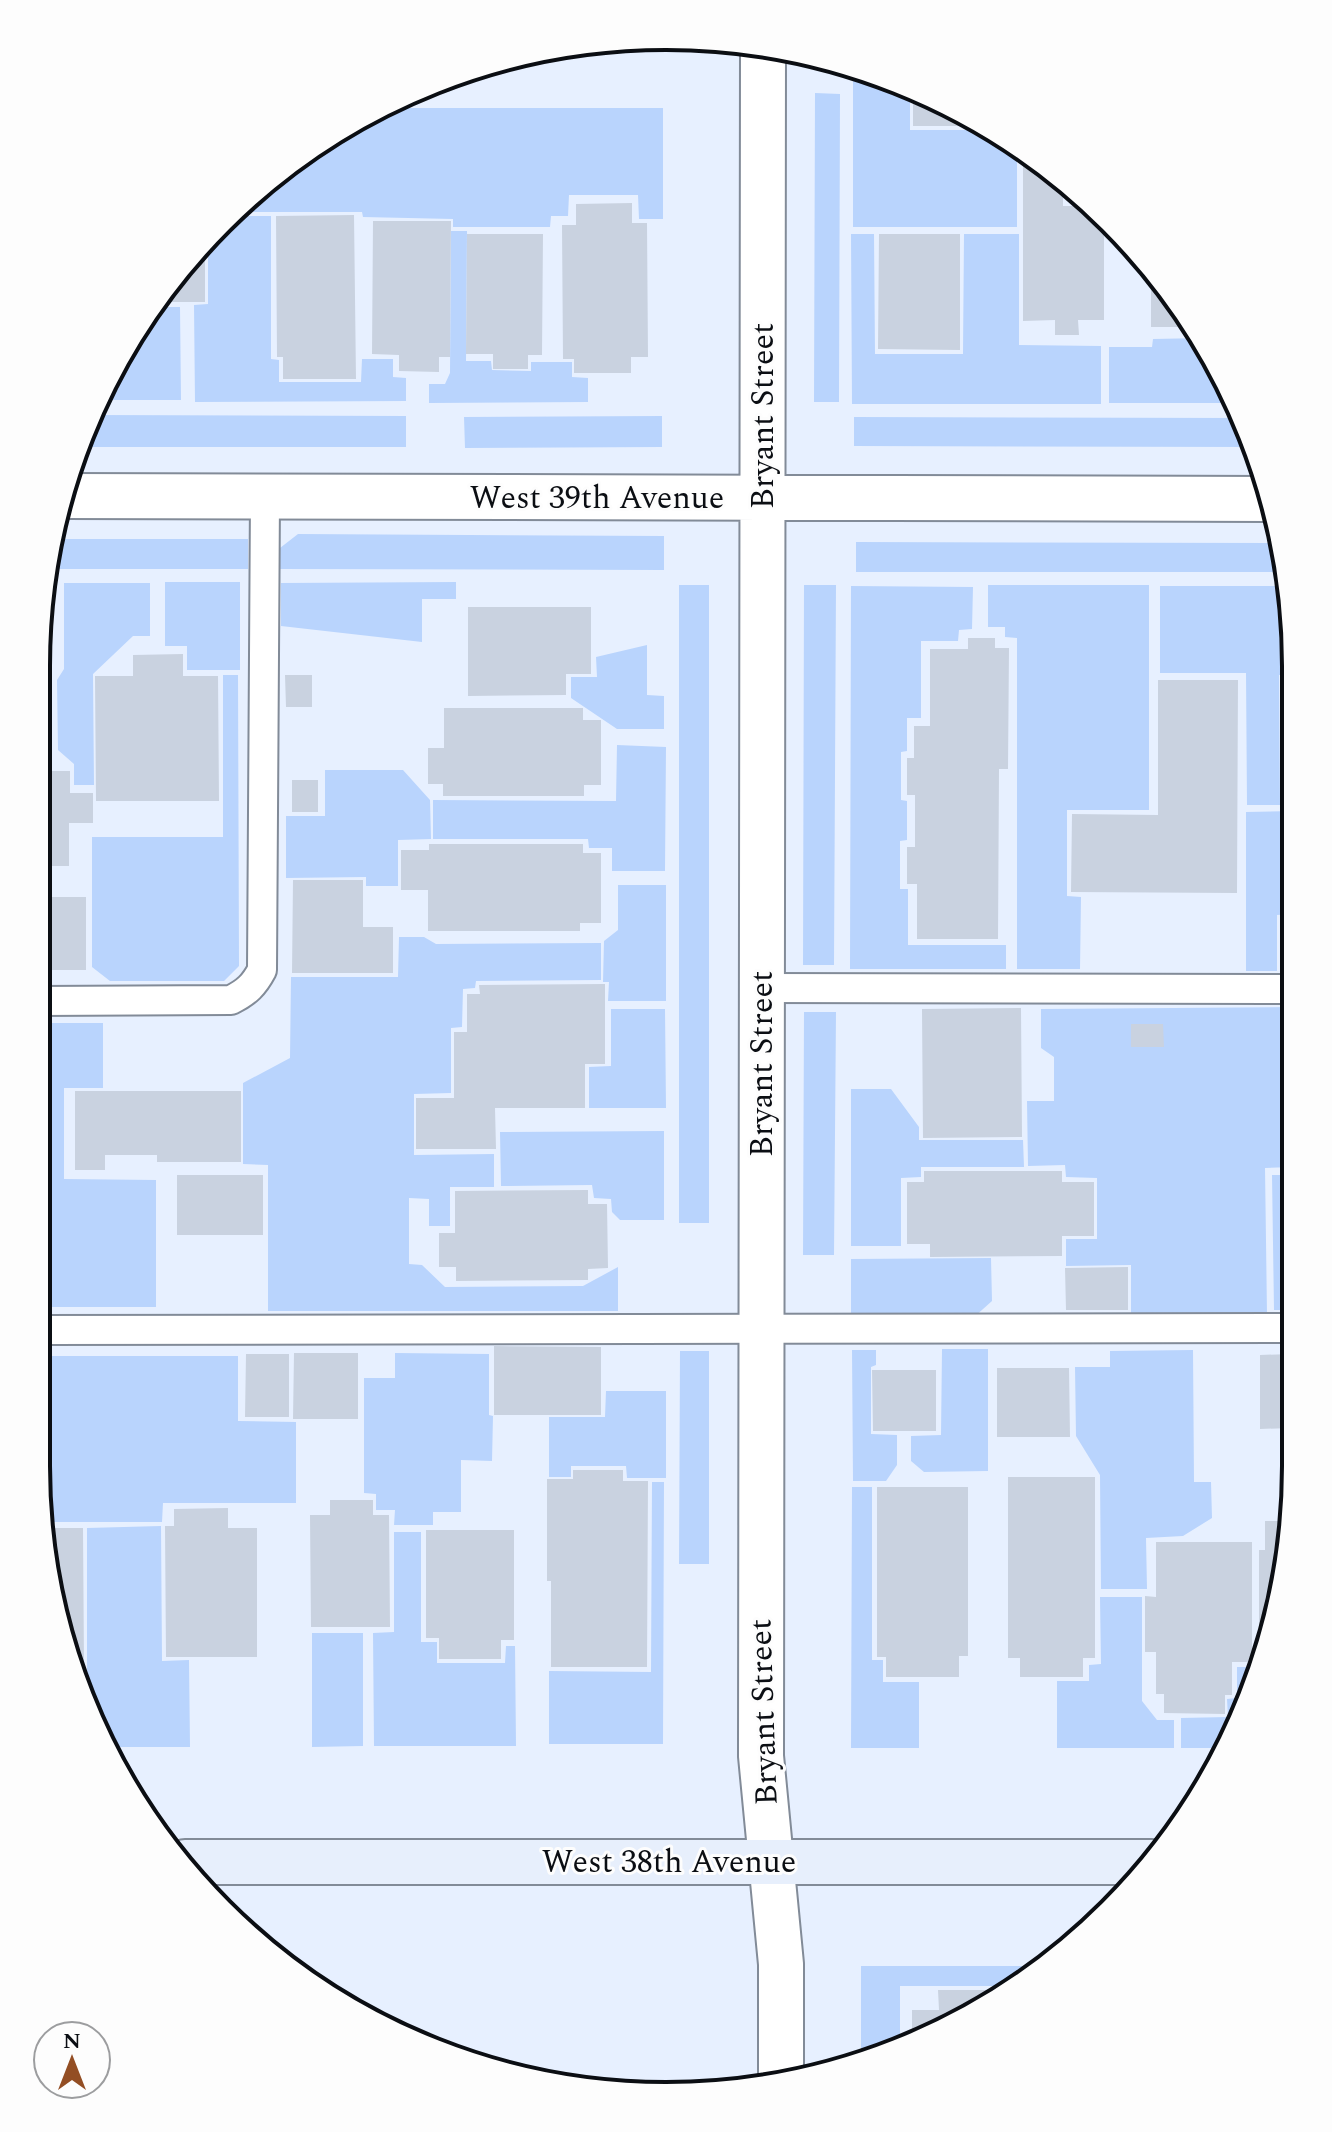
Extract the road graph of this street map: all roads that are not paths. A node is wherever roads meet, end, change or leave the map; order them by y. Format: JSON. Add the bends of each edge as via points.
{"nodes":[{"id":1,"x":763,"y":58,"type":"edge"},
{"id":2,"x":74,"y":496,"type":"edge"},
{"id":3,"x":265,"y":497,"type":"junction"},
{"id":4,"x":763,"y":498,"type":"junction"},
{"id":5,"x":1259,"y":499,"type":"edge"},
{"id":6,"x":763,"y":988,"type":"junction"},
{"id":7,"x":1282,"y":989,"type":"edge"},
{"id":8,"x":50,"y":1001,"type":"edge"},
{"id":9,"x":1282,"y":1328,"type":"edge"},
{"id":10,"x":50,"y":1330,"type":"edge"},
{"id":11,"x":762,"y":1330,"type":"junction"},
{"id":12,"x":195,"y":1862,"type":"edge"},
{"id":13,"x":771,"y":1862,"type":"junction"},
{"id":14,"x":1137,"y":1862,"type":"edge"},
{"id":15,"x":781,"y":2071,"type":"edge"}],
"edges":[{"from":1,"to":4,"type":"street","name":"Bryant Street"},
{"from":2,"to":3,"type":"street","name":"West 39th Avenue"},
{"from":3,"to":4,"type":"street","name":"West 39th Avenue"},
{"from":3,"to":8,"type":"lane","via":[[262,970],[245,993],[231,1000]]},
{"from":4,"to":5,"type":"street","name":"West 39th Avenue"},
{"from":4,"to":6,"type":"street","name":"Bryant Street"},
{"from":6,"to":7,"type":"lane"},
{"from":6,"to":11,"type":"street","name":"Bryant Street"},
{"from":9,"to":11,"type":"lane"},
{"from":10,"to":11,"type":"lane"},
{"from":11,"to":13,"type":"street","name":"Bryant Street","via":[[761,1756]]},
{"from":12,"to":13,"type":"main road","name":"West 38th Avenue"},
{"from":13,"to":14,"type":"main road","name":"West 38th Avenue"},
{"from":13,"to":15,"type":"street","name":"Bryant Street","via":[[781,1964]]}]}
